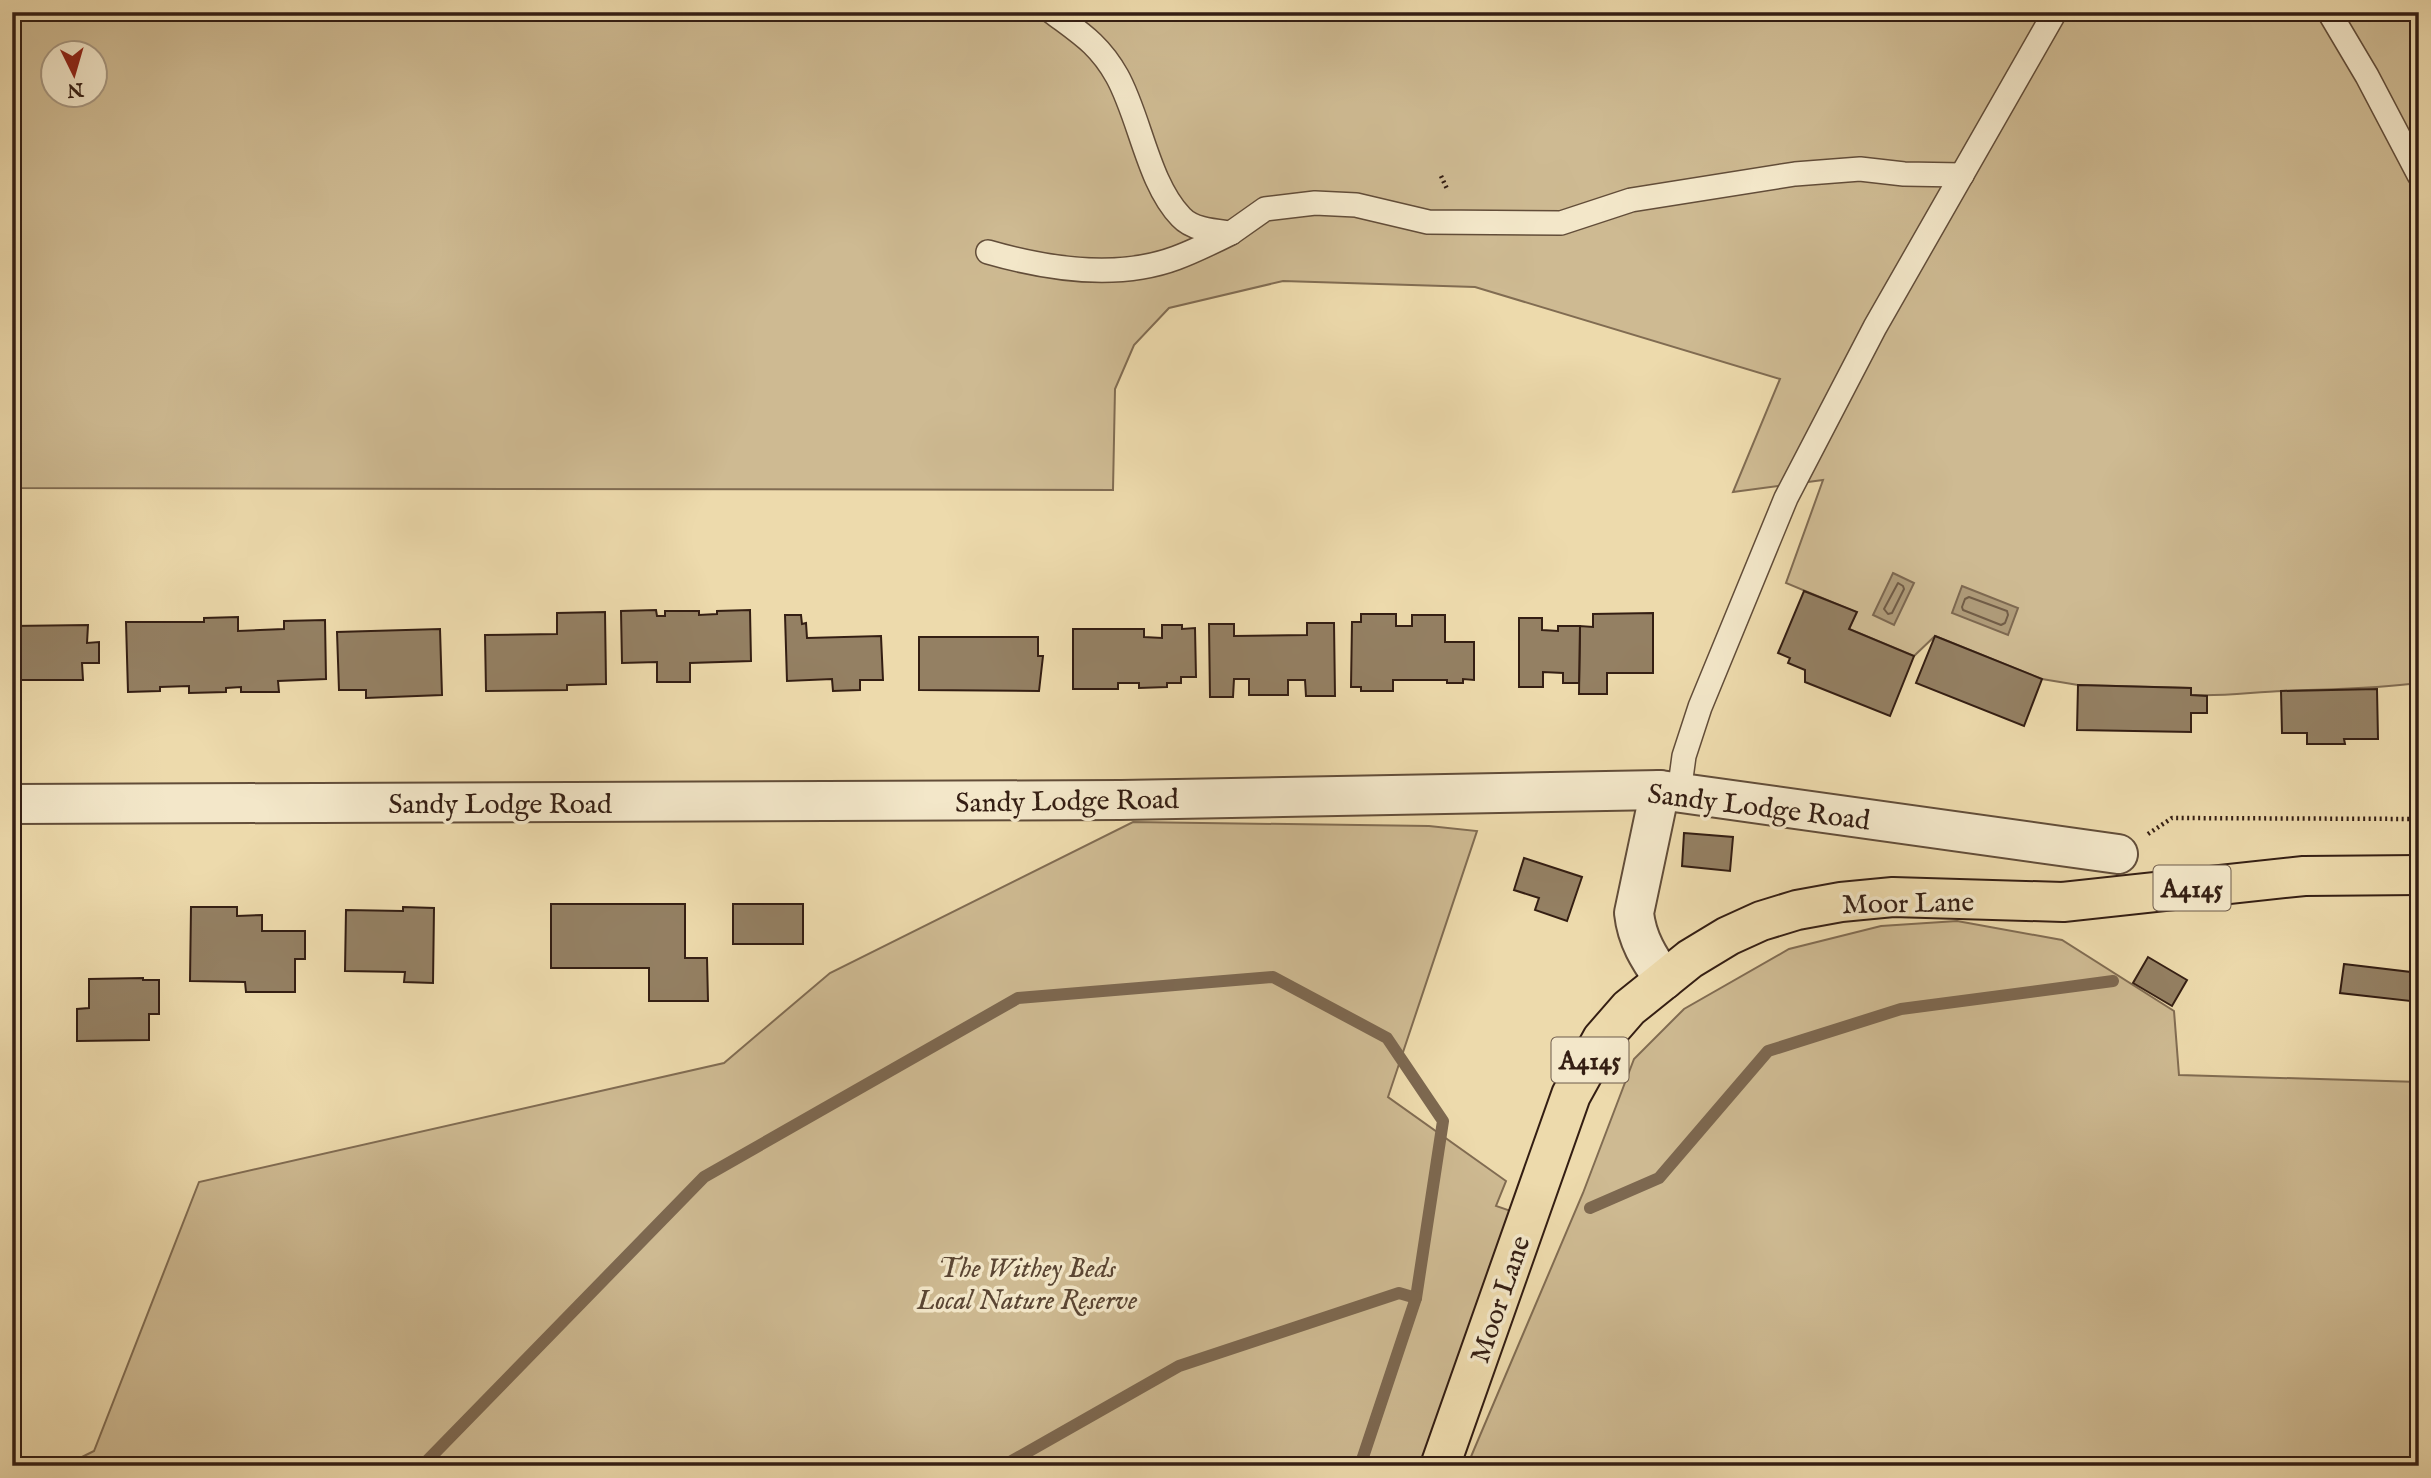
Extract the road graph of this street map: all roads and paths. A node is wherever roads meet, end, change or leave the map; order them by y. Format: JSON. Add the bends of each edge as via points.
{"nodes":[{"id":1,"x":1052,"y":12,"type":"edge"},
{"id":2,"x":2329,"y":12,"type":"edge"},
{"id":3,"x":2061,"y":13,"type":"edge"},
{"id":4,"x":1962,"y":175,"type":"junction"},
{"id":5,"x":2419,"y":175,"type":"edge"},
{"id":6,"x":1231,"y":233,"type":"junction"},
{"id":7,"x":988,"y":252,"type":"dead end"},
{"id":8,"x":1670,"y":791,"type":"junction"},
{"id":9,"x":12,"y":804,"type":"edge"},
{"id":10,"x":2419,"y":819,"type":"edge"},
{"id":11,"x":2118,"y":854,"type":"joint"},
{"id":12,"x":2419,"y":875,"type":"edge"},
{"id":13,"x":1664,"y":979,"type":"junction"},
{"id":14,"x":1440,"y":1466,"type":"edge"}],
"edges":[{"from":1,"to":6,"type":"lane","via":[[1093,41],[1117,76],[1161,188],[1182,219],[1204,230]]},
{"from":2,"to":5,"type":"lane"},
{"from":3,"to":4,"type":"lane"},
{"from":4,"to":6,"type":"lane","via":[[1860,169],[1795,174],[1632,200],[1561,223],[1427,222],[1356,205],[1315,203],[1265,209]]},
{"from":4,"to":8,"type":"lane","via":[[1875,327],[1786,498]]},
{"from":6,"to":7,"type":"lane","via":[[1175,259],[1119,270],[1048,266]]},
{"from":8,"to":9,"type":"street","name":"Sandy Lodge Road","via":[[1080,800]]},
{"from":8,"to":11,"type":"street","name":"Sandy Lodge Road"},
{"from":8,"to":13,"type":"street","via":[[1634,914],[1636,931]]},
{"from":10,"to":11,"type":"path","via":[[2172,818]]},
{"from":12,"to":13,"type":"main road","name":"Moor Lane","number":"A4145","via":[[2304,876],[2063,902],[1893,897],[1841,902],[1761,921],[1728,936]]},
{"from":13,"to":14,"type":"main road","name":"Moor Lane","number":"A4145","via":[[1629,1008],[1602,1039],[1571,1095]]}]}
